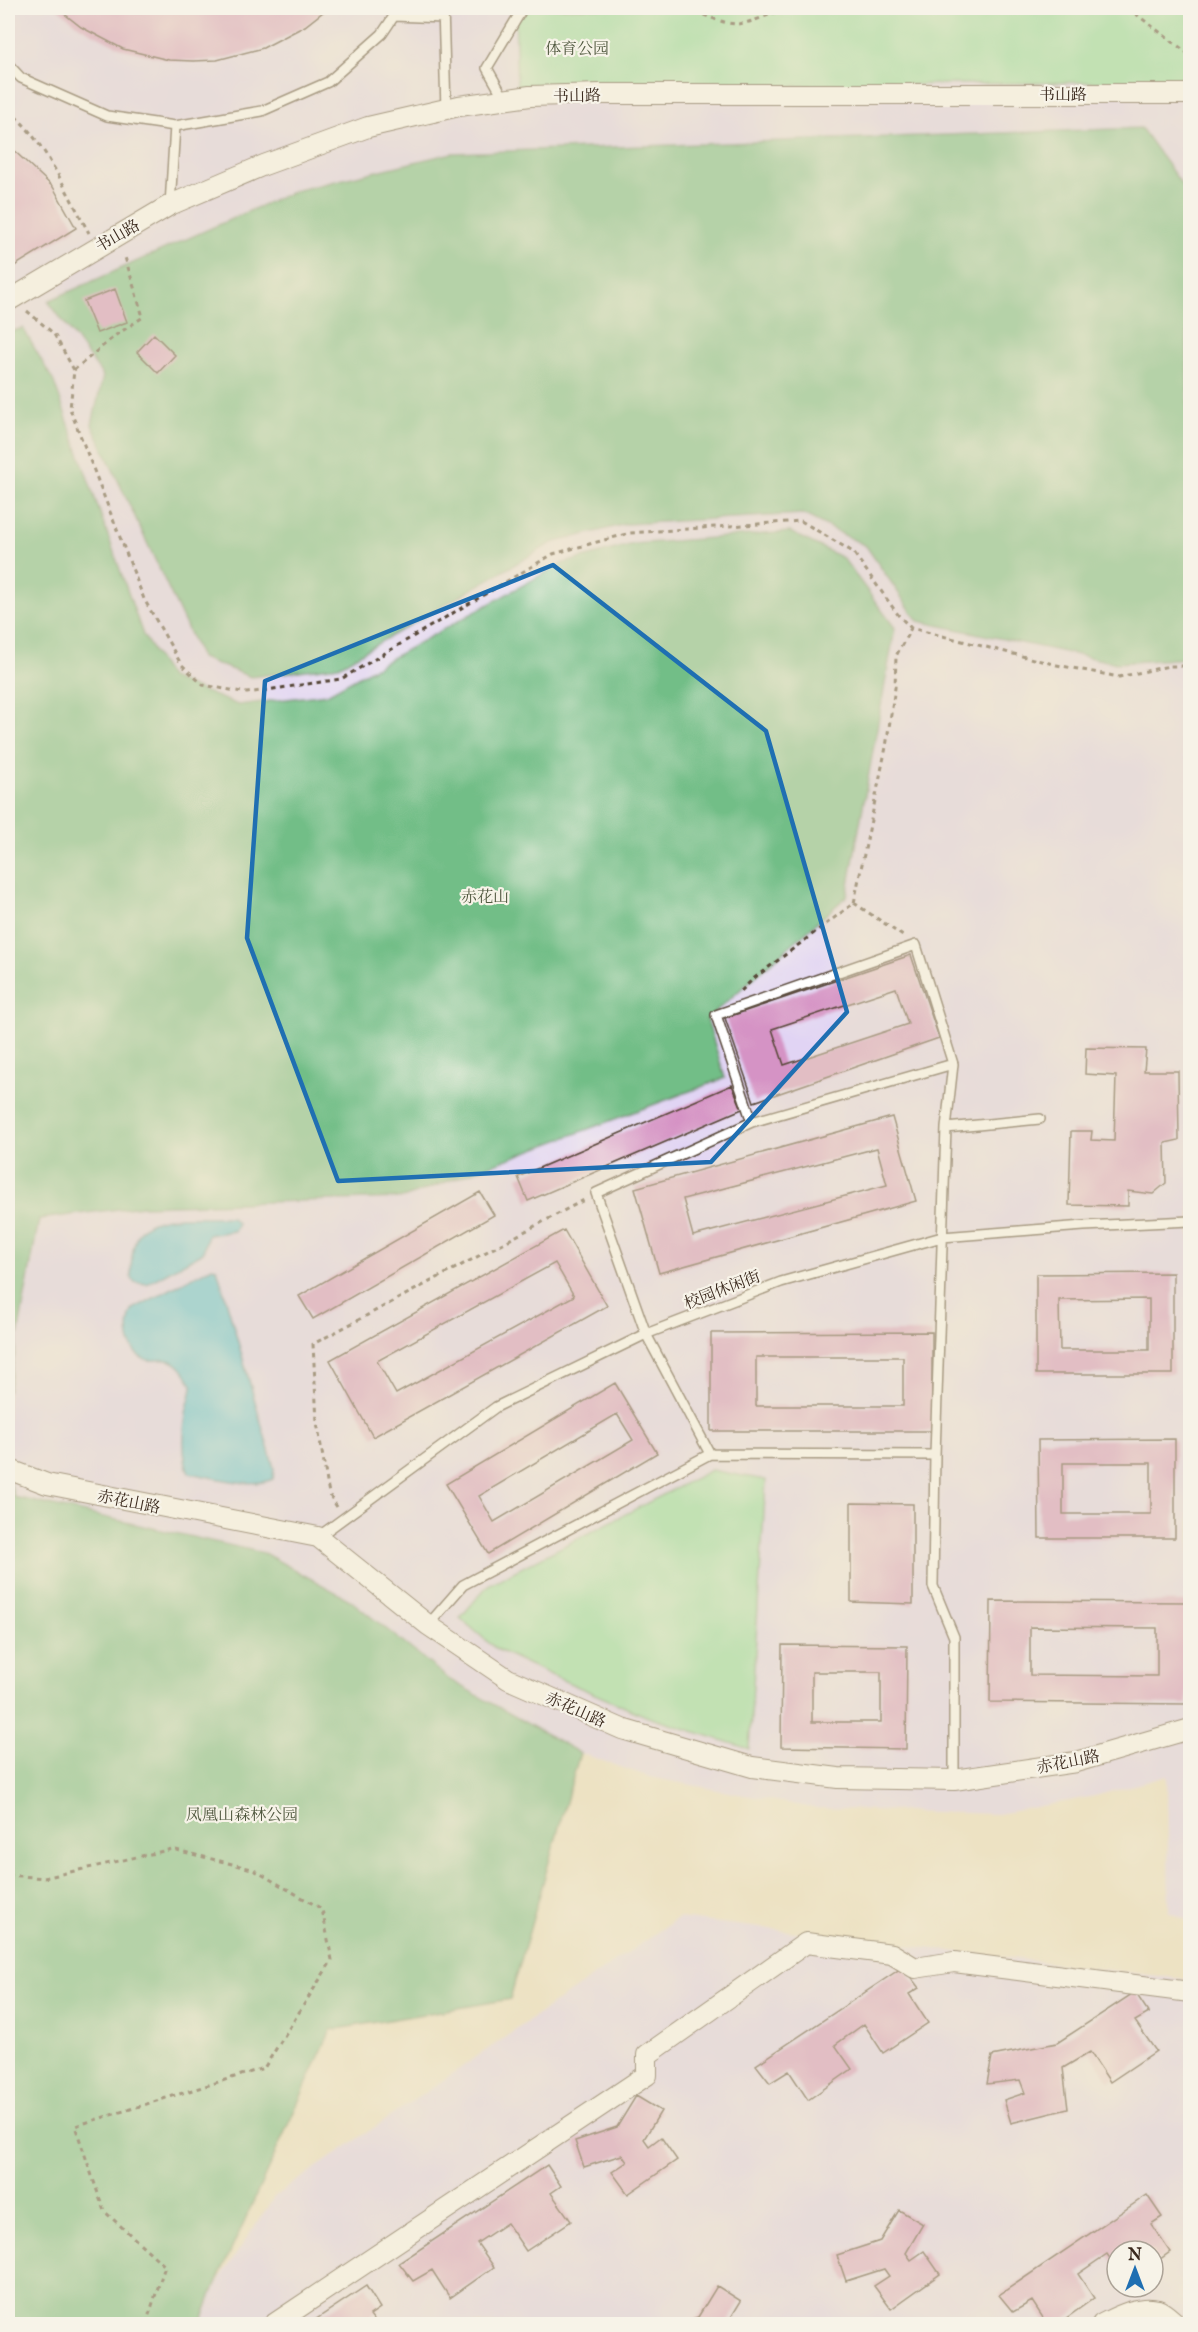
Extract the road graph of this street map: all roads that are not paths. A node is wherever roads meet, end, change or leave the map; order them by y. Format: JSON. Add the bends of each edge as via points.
{"nodes":[{"id":1,"x":523,"y":8,"type":"edge"},
{"id":2,"x":443,"y":13,"type":"edge"},
{"id":3,"x":8,"y":64,"type":"edge"},
{"id":4,"x":1191,"y":93,"type":"edge"},
{"id":5,"x":505,"y":100,"type":"junction"},
{"id":6,"x":446,"y":109,"type":"junction"},
{"id":7,"x":175,"y":126,"type":"junction"},
{"id":8,"x":170,"y":205,"type":"junction"},
{"id":9,"x":10,"y":299,"type":"edge"},
{"id":10,"x":953,"y":1064,"type":"junction"},
{"id":11,"x":1040,"y":1119,"type":"dead end"},
{"id":12,"x":752,"y":1122,"type":"junction"},
{"id":13,"x":946,"y":1128,"type":"junction"},
{"id":14,"x":1191,"y":1221,"type":"edge"},
{"id":15,"x":942,"y":1237,"type":"junction"},
{"id":16,"x":646,"y":1334,"type":"junction"},
{"id":17,"x":710,"y":1454,"type":"junction"},
{"id":18,"x":934,"y":1455,"type":"junction"},
{"id":19,"x":8,"y":1469,"type":"edge"},
{"id":20,"x":318,"y":1537,"type":"junction"},
{"id":21,"x":428,"y":1625,"type":"junction"},
{"id":22,"x":1191,"y":1729,"type":"edge"},
{"id":23,"x":954,"y":1780,"type":"junction"},
{"id":24,"x":1191,"y":1992,"type":"edge"},
{"id":25,"x":274,"y":2325,"type":"edge"},
{"id":26,"x":1102,"y":2325,"type":"edge"},
{"id":27,"x":1177,"y":2325,"type":"edge"}],
"edges":[{"from":1,"to":5,"type":"lane","via":[[487,68]]},
{"from":2,"to":6,"type":"lane"},
{"from":2,"to":7,"type":"lane","via":[[394,16],[382,34],[327,82],[262,111]]},
{"from":3,"to":7,"type":"lane","via":[[21,78],[107,116]]},
{"from":4,"to":5,"type":"street","name":"书山路","via":[[601,94]]},
{"from":5,"to":6,"type":"street","name":"书山路"},
{"from":6,"to":8,"type":"street","name":"书山路","via":[[358,131]]},
{"from":7,"to":8,"type":"lane"},
{"from":8,"to":9,"type":"street","name":"书山路"},
{"from":10,"to":12,"type":"lane"},
{"from":10,"to":12,"type":"lane","via":[[916,945],[716,1015]]},
{"from":10,"to":13,"type":"lane"},
{"from":11,"to":13,"type":"lane"},
{"from":12,"to":16,"type":"lane","via":[[596,1193]]},
{"from":13,"to":15,"type":"lane"},
{"from":14,"to":15,"type":"lane","name":"校园休闲街"},
{"from":15,"to":16,"type":"lane","name":"校园休闲街","via":[[781,1282]]},
{"from":15,"to":18,"type":"lane"},
{"from":16,"to":17,"type":"lane"},
{"from":16,"to":20,"type":"lane","name":"校园休闲街","via":[[496,1407]]},
{"from":17,"to":18,"type":"lane"},
{"from":17,"to":21,"type":"lane","via":[[463,1585]]},
{"from":18,"to":23,"type":"lane","via":[[933,1586],[954,1637]]},
{"from":19,"to":20,"type":"street","name":"赤花山路","via":[[47,1484]]},
{"from":20,"to":21,"type":"street","name":"赤花山路"},
{"from":21,"to":23,"type":"street","name":"赤花山路","via":[[508,1679],[622,1729],[752,1767],[838,1778]]},
{"from":22,"to":23,"type":"street","name":"赤花山路","via":[[1076,1762]]},
{"from":24,"to":25,"type":"street","via":[[954,1962],[915,1968],[892,1954],[806,1943],[647,2055],[647,2075]]},
{"from":26,"to":27,"type":"street","via":[[1141,2309],[1159,2310]]}]}
